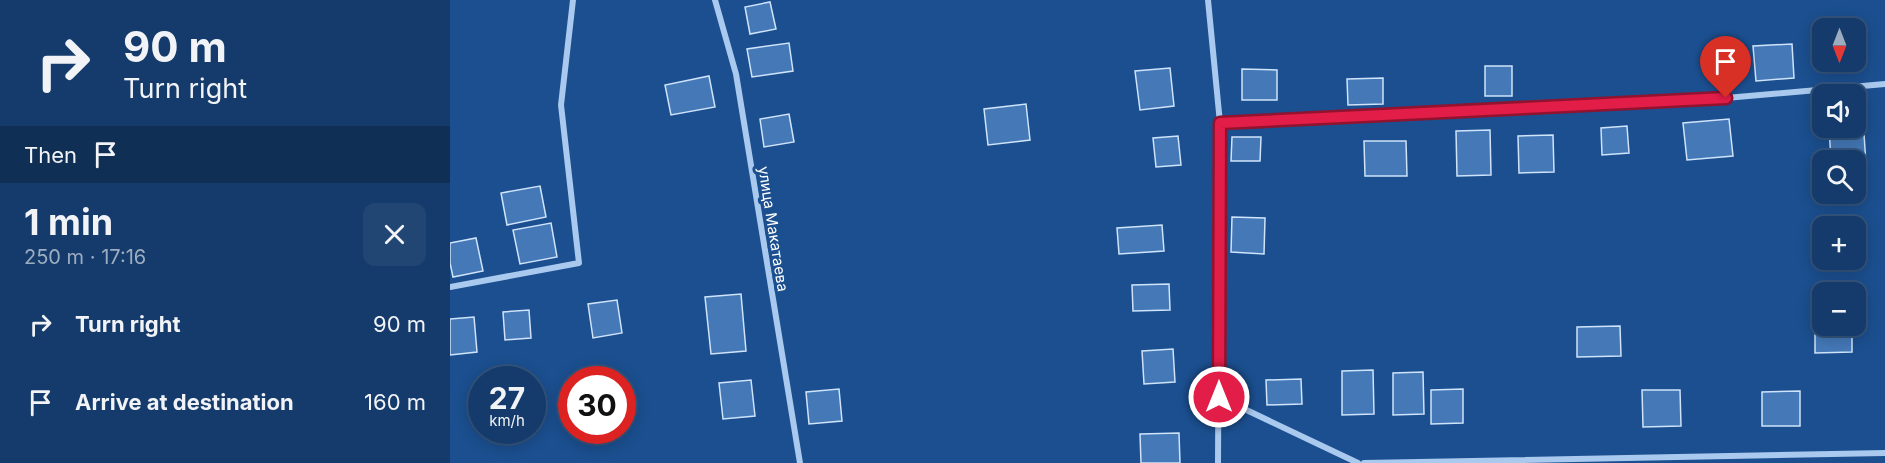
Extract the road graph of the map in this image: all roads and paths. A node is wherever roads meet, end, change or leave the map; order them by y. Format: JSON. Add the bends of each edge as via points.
{"nodes":[{"id":1,"x":573,"y":0,"type":"edge"},
{"id":2,"x":715,"y":0,"type":"edge"},
{"id":3,"x":1208,"y":0,"type":"edge"},
{"id":4,"x":1885,"y":84,"type":"edge"},
{"id":5,"x":1220,"y":123,"type":"junction"},
{"id":6,"x":450,"y":287,"type":"edge"},
{"id":7,"x":1219,"y":397,"type":"junction"},
{"id":8,"x":1885,"y":453,"type":"edge"},
{"id":9,"x":800,"y":463,"type":"edge"},
{"id":10,"x":1218,"y":463,"type":"edge"},
{"id":11,"x":1358,"y":463,"type":"edge"},
{"id":12,"x":1364,"y":463,"type":"edge"}],
"edges":[{"from":1,"to":6,"type":"street","via":[[561,105],[579,263]]},
{"from":2,"to":9,"type":"street","name":"улица Макатаева","via":[[736,74]]},
{"from":3,"to":5,"type":"street"},
{"from":4,"to":5,"type":"street","via":[[1703,100]]},
{"from":5,"to":7,"type":"street"},
{"from":7,"to":10,"type":"street"},
{"from":7,"to":11,"type":"street"},
{"from":8,"to":12,"type":"street"}]}
